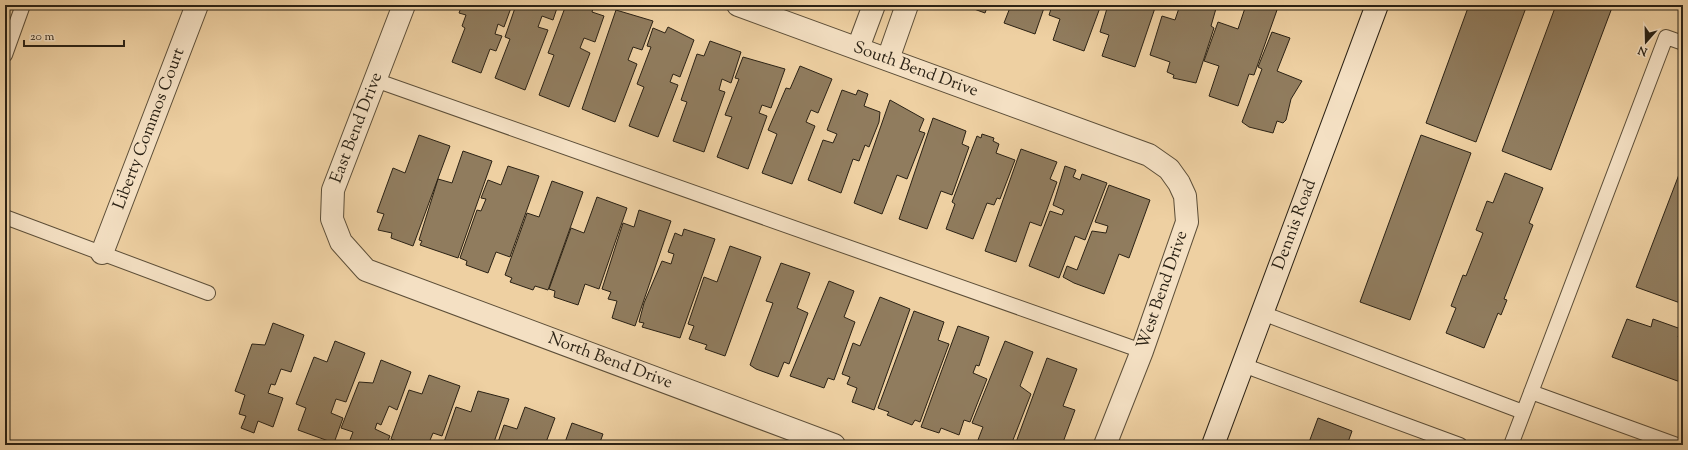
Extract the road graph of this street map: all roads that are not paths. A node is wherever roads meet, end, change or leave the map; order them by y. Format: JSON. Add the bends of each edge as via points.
{"nodes":[{"id":1,"x":23,"y":5,"type":"edge"},
{"id":2,"x":197,"y":5,"type":"edge"},
{"id":3,"x":404,"y":5,"type":"edge"},
{"id":4,"x":738,"y":5,"type":"edge"},
{"id":5,"x":874,"y":5,"type":"edge"},
{"id":6,"x":907,"y":5,"type":"edge"},
{"id":7,"x":1377,"y":5,"type":"edge"},
{"id":8,"x":1683,"y":43,"type":"edge"},
{"id":9,"x":858,"y":48,"type":"junction"},
{"id":10,"x":5,"y":56,"type":"edge"},
{"id":11,"x":888,"y":59,"type":"junction"},
{"id":12,"x":375,"y":80,"type":"junction"},
{"id":13,"x":1094,"y":135,"type":"joint"},
{"id":14,"x":5,"y":217,"type":"edge"},
{"id":15,"x":102,"y":253,"type":"junction"},
{"id":16,"x":387,"y":278,"type":"joint"},
{"id":17,"x":208,"y":293,"type":"dead end"},
{"id":18,"x":1262,"y":313,"type":"junction"},
{"id":19,"x":1142,"y":351,"type":"junction"},
{"id":20,"x":1243,"y":365,"type":"junction"},
{"id":21,"x":1531,"y":392,"type":"junction"},
{"id":22,"x":1523,"y":412,"type":"junction"},
{"id":23,"x":834,"y":445,"type":"edge"},
{"id":24,"x":1105,"y":445,"type":"edge"},
{"id":25,"x":1214,"y":445,"type":"edge"},
{"id":26,"x":1460,"y":445,"type":"edge"},
{"id":27,"x":1511,"y":445,"type":"edge"},
{"id":28,"x":1677,"y":445,"type":"edge"}],
"edges":[{"from":1,"to":10,"type":"lane"},
{"from":2,"to":15,"type":"street","name":"Liberty Commos Court"},
{"from":3,"to":12,"type":"street","name":"East Bend Drive"},
{"from":4,"to":9,"type":"street","name":"South Bend Drive"},
{"from":5,"to":9,"type":"street"},
{"from":6,"to":11,"type":"street"},
{"from":7,"to":18,"type":"street","name":"Dennis Road"},
{"from":8,"to":21,"type":"lane","via":[[1666,37]]},
{"from":9,"to":11,"type":"street","name":"South Bend Drive"},
{"from":11,"to":13,"type":"street","name":"South Bend Drive"},
{"from":12,"to":16,"type":"street","name":"East Bend Drive","via":[[333,190],[332,219],[341,242],[366,270]]},
{"from":12,"to":19,"type":"lane"},
{"from":13,"to":19,"type":"street","name":"West Bend Drive","via":[[1149,155],[1168,169],[1179,183],[1184,196],[1187,222]]},
{"from":14,"to":15,"type":"lane"},
{"from":15,"to":17,"type":"lane"},
{"from":16,"to":23,"type":"street","name":"North Bend Drive"},
{"from":18,"to":20,"type":"street","name":"Dennis Road"},
{"from":18,"to":22,"type":"lane"},
{"from":19,"to":24,"type":"street","name":"West Bend Drive"},
{"from":20,"to":25,"type":"street","name":"Dennis Road"},
{"from":20,"to":26,"type":"lane"},
{"from":21,"to":22,"type":"lane"},
{"from":21,"to":28,"type":"lane"},
{"from":22,"to":27,"type":"lane"}]}
